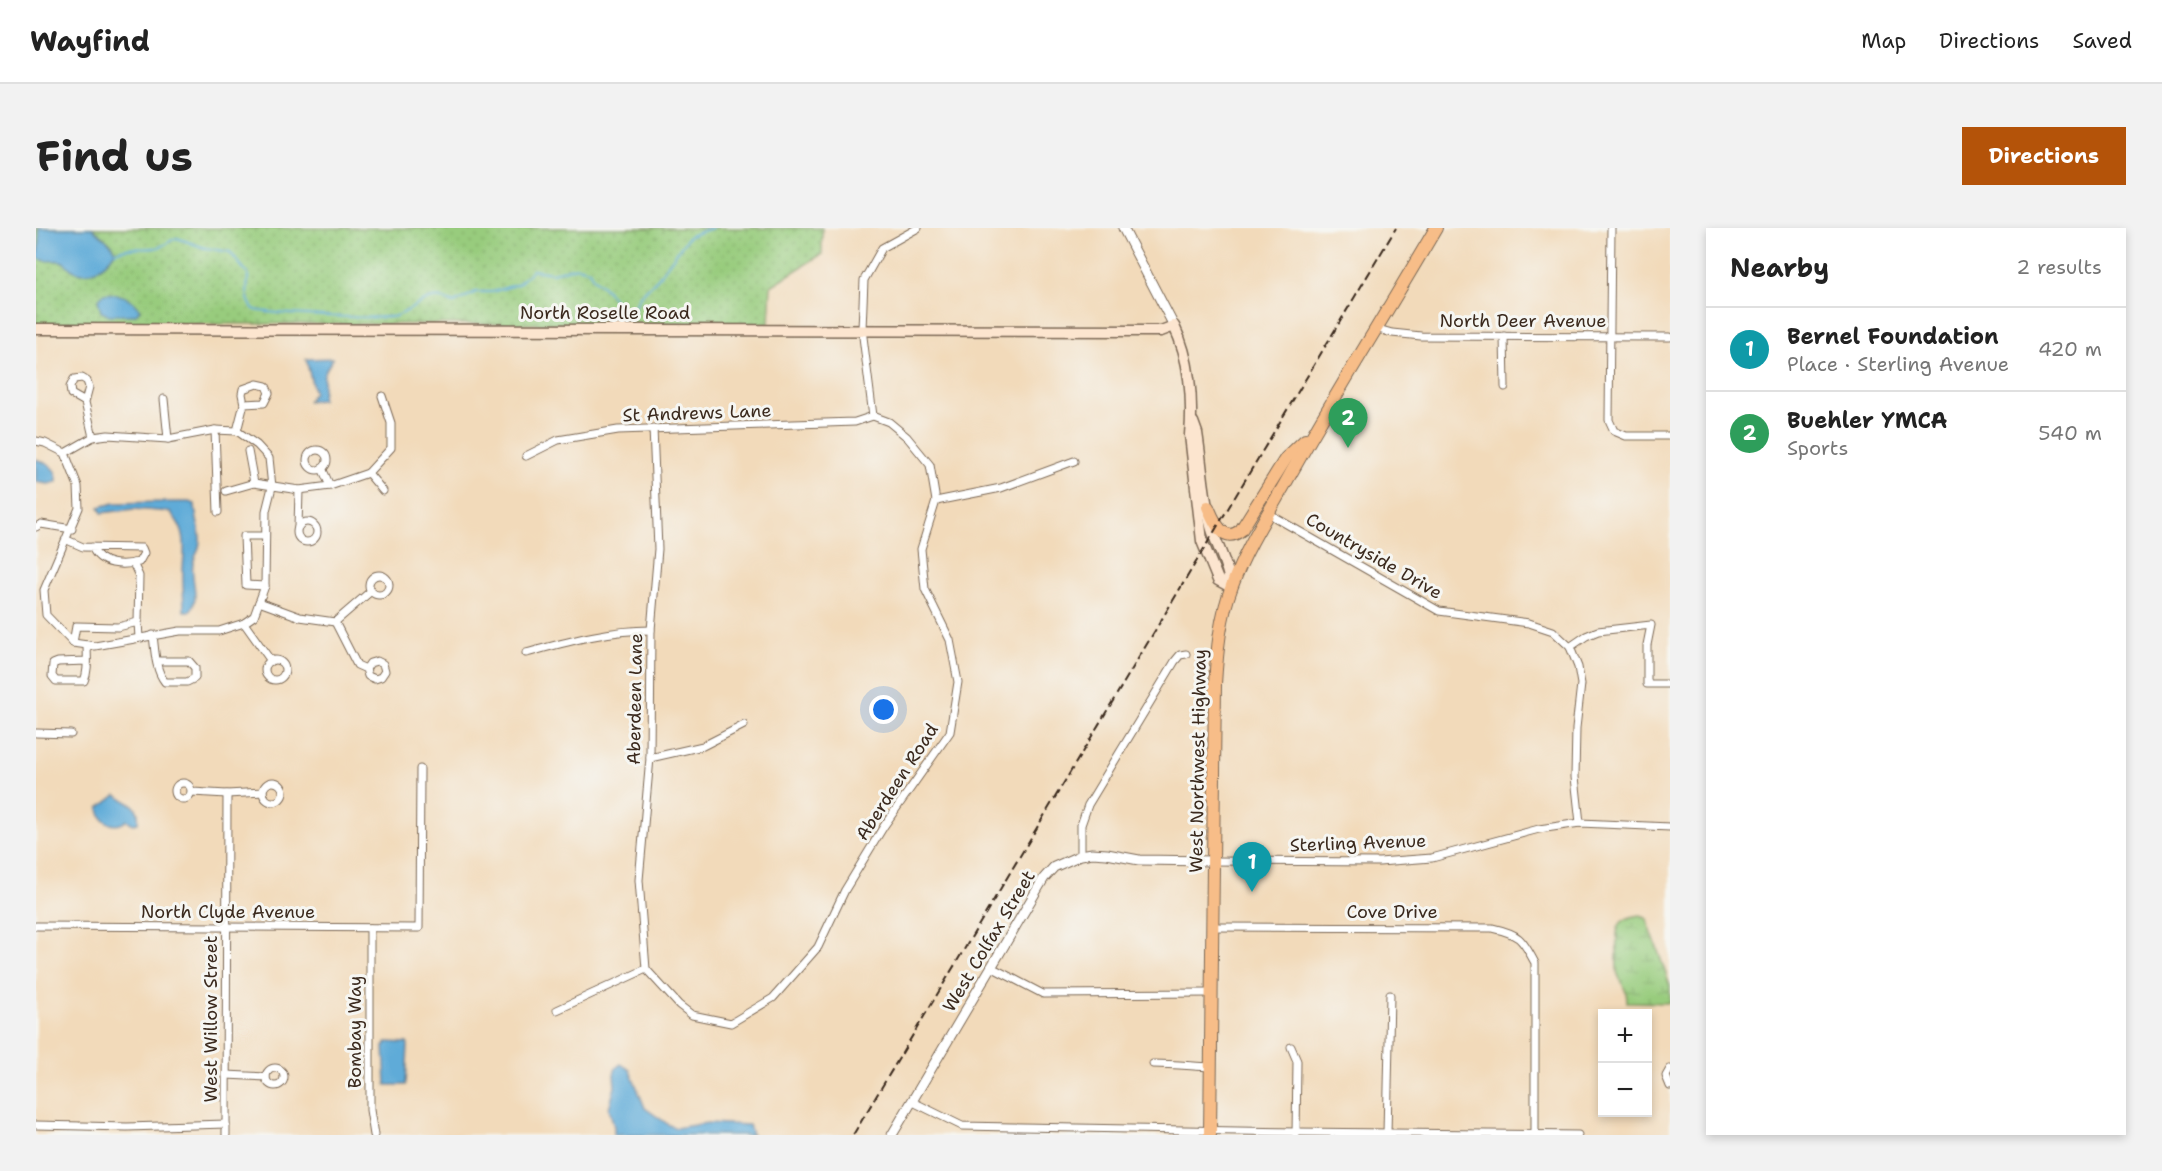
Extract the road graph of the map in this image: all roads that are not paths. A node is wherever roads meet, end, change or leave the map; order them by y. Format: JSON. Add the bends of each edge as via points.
{"nodes":[{"id":1,"x":918,"y":228,"type":"edge"},
{"id":2,"x":1123,"y":228,"type":"edge"},
{"id":3,"x":1437,"y":228,"type":"edge"},
{"id":4,"x":1611,"y":228,"type":"edge"},
{"id":5,"x":1174,"y":326,"type":"junction"},
{"id":6,"x":36,"y":329,"type":"edge"},
{"id":7,"x":862,"y":329,"type":"junction"},
{"id":8,"x":1378,"y":329,"type":"junction"},
{"id":9,"x":1610,"y":335,"type":"junction"},
{"id":10,"x":1504,"y":336,"type":"junction"},
{"id":11,"x":1670,"y":337,"type":"edge"},
{"id":12,"x":1505,"y":387,"type":"dead end"},
{"id":13,"x":382,"y":396,"type":"dead end"},
{"id":14,"x":164,"y":399,"type":"dead end"},
{"id":15,"x":85,"y":402,"type":"dead end"},
{"id":16,"x":244,"y":404,"type":"dead end"},
{"id":17,"x":873,"y":416,"type":"junction"},
{"id":18,"x":1191,"y":419,"type":"junction"},
{"id":19,"x":653,"y":428,"type":"junction"},
{"id":20,"x":215,"y":430,"type":"junction"},
{"id":21,"x":237,"y":431,"type":"junction"},
{"id":22,"x":1315,"y":431,"type":"junction"},
{"id":23,"x":1670,"y":436,"type":"edge"},
{"id":24,"x":93,"y":437,"type":"junction"},
{"id":25,"x":168,"y":439,"type":"junction"},
{"id":26,"x":36,"y":441,"type":"edge"},
{"id":27,"x":248,"y":451,"type":"dead end"},
{"id":28,"x":65,"y":453,"type":"junction"},
{"id":29,"x":526,"y":456,"type":"dead end"},
{"id":30,"x":1074,"y":461,"type":"dead end"},
{"id":31,"x":322,"y":468,"type":"dead end"},
{"id":32,"x":368,"y":473,"type":"junction"},
{"id":33,"x":254,"y":483,"type":"junction"},
{"id":34,"x":330,"y":486,"type":"junction"},
{"id":35,"x":272,"y":487,"type":"junction"},
{"id":36,"x":299,"y":490,"type":"junction"},
{"id":37,"x":226,"y":491,"type":"dead end"},
{"id":38,"x":383,"y":491,"type":"dead end"},
{"id":39,"x":936,"y":501,"type":"junction"},
{"id":40,"x":1208,"y":507,"type":"junction"},
{"id":41,"x":218,"y":512,"type":"dead end"},
{"id":42,"x":1269,"y":512,"type":"junction"},
{"id":43,"x":36,"y":527,"type":"edge"},
{"id":44,"x":298,"y":527,"type":"dead end"},
{"id":45,"x":72,"y":529,"type":"junction"},
{"id":46,"x":264,"y":536,"type":"junction"},
{"id":47,"x":67,"y":540,"type":"junction"},
{"id":48,"x":92,"y":547,"type":"junction"},
{"id":49,"x":133,"y":563,"type":"junction"},
{"id":50,"x":264,"y":586,"type":"junction"},
{"id":51,"x":1231,"y":587,"type":"junction"},
{"id":52,"x":36,"y":588,"type":"edge"},
{"id":53,"x":44,"y":590,"type":"junction"},
{"id":54,"x":371,"y":591,"type":"dead end"},
{"id":55,"x":259,"y":602,"type":"junction"},
{"id":56,"x":138,"y":622,"type":"junction"},
{"id":57,"x":334,"y":622,"type":"junction"},
{"id":58,"x":244,"y":623,"type":"junction"},
{"id":59,"x":651,"y":630,"type":"junction"},
{"id":60,"x":153,"y":635,"type":"junction"},
{"id":61,"x":139,"y":638,"type":"junction"},
{"id":62,"x":74,"y":643,"type":"junction"},
{"id":63,"x":87,"y":645,"type":"junction"},
{"id":64,"x":1570,"y":647,"type":"junction"},
{"id":65,"x":526,"y":653,"type":"dead end"},
{"id":66,"x":1186,"y":654,"type":"dead end"},
{"id":67,"x":87,"y":661,"type":"junction"},
{"id":68,"x":157,"y":661,"type":"junction"},
{"id":69,"x":271,"y":661,"type":"dead end"},
{"id":70,"x":366,"y":669,"type":"dead end"},
{"id":71,"x":1670,"y":684,"type":"edge"},
{"id":72,"x":744,"y":725,"type":"dead end"},
{"id":73,"x":36,"y":733,"type":"edge"},
{"id":74,"x":71,"y":734,"type":"dead end"},
{"id":75,"x":650,"y":758,"type":"junction"},
{"id":76,"x":420,"y":769,"type":"dead end"},
{"id":77,"x":192,"y":792,"type":"dead end"},
{"id":78,"x":262,"y":792,"type":"dead end"},
{"id":79,"x":227,"y":794,"type":"junction"},
{"id":80,"x":1580,"y":823,"type":"junction"},
{"id":81,"x":1670,"y":827,"type":"edge"},
{"id":82,"x":1081,"y":855,"type":"junction"},
{"id":83,"x":1213,"y":861,"type":"junction"},
{"id":84,"x":36,"y":926,"type":"edge"},
{"id":85,"x":227,"y":926,"type":"junction"},
{"id":86,"x":1212,"y":927,"type":"junction"},
{"id":87,"x":370,"y":928,"type":"junction"},
{"id":88,"x":991,"y":967,"type":"junction"},
{"id":89,"x":646,"y":969,"type":"junction"},
{"id":90,"x":1211,"y":993,"type":"junction"},
{"id":91,"x":1390,"y":995,"type":"dead end"},
{"id":92,"x":557,"y":1010,"type":"dead end"},
{"id":93,"x":1291,"y":1047,"type":"dead end"},
{"id":94,"x":1153,"y":1064,"type":"dead end"},
{"id":95,"x":1210,"y":1067,"type":"junction"},
{"id":96,"x":1670,"y":1069,"type":"edge"},
{"id":97,"x":226,"y":1075,"type":"junction"},
{"id":98,"x":266,"y":1077,"type":"dead end"},
{"id":99,"x":1670,"y":1086,"type":"edge"},
{"id":100,"x":913,"y":1102,"type":"junction"},
{"id":101,"x":226,"y":1124,"type":"junction"},
{"id":102,"x":36,"y":1125,"type":"edge"},
{"id":103,"x":127,"y":1131,"type":"edge"},
{"id":104,"x":1012,"y":1131,"type":"edge"},
{"id":105,"x":1100,"y":1131,"type":"edge"},
{"id":106,"x":1210,"y":1133,"type":"edge"},
{"id":107,"x":1296,"y":1134,"type":"edge"},
{"id":108,"x":1387,"y":1134,"type":"edge"},
{"id":109,"x":1535,"y":1134,"type":"edge"},
{"id":110,"x":226,"y":1135,"type":"edge"},
{"id":111,"x":374,"y":1135,"type":"edge"},
{"id":112,"x":892,"y":1135,"type":"edge"},
{"id":113,"x":1578,"y":1135,"type":"edge"}],
"edges":[{"from":1,"to":7,"type":"street","via":[[882,248],[864,280]]},
{"from":2,"to":5,"type":"street"},
{"from":3,"to":8,"type":"main road","name":"West Northwest Highway"},
{"from":4,"to":9,"type":"street"},
{"from":5,"to":7,"type":"main road","name":"North Roselle Road","via":[[1161,331]]},
{"from":5,"to":18,"type":"main road","via":[[1186,364]]},
{"from":6,"to":7,"type":"main road","name":"North Roselle Road"},
{"from":7,"to":17,"type":"street"},
{"from":8,"to":10,"type":"street","name":"North Deer Avenue","via":[[1421,336]]},
{"from":8,"to":22,"type":"main road","name":"West Northwest Highway"},
{"from":9,"to":10,"type":"street","name":"North Deer Avenue"},
{"from":9,"to":11,"type":"street","name":"North Deer Avenue"},
{"from":9,"to":23,"type":"street","via":[[1609,420],[1614,431],[1626,436]]},
{"from":10,"to":12,"type":"street"},
{"from":13,"to":32,"type":"street","via":[[391,423],[391,448]]},
{"from":14,"to":25,"type":"street"},
{"from":15,"to":24,"type":"street"},
{"from":16,"to":21,"type":"street"},
{"from":17,"to":19,"type":"street","name":"St Andrews Lane","via":[[855,422]]},
{"from":17,"to":39,"type":"street","name":"Aberdeen Road","via":[[889,422],[907,437],[930,465]]},
{"from":18,"to":40,"type":"main road","via":[[1197,433]]},
{"from":18,"to":51,"type":"main road","via":[[1202,541],[1218,580]]},
{"from":19,"to":29,"type":"street","name":"St Andrews Lane","via":[[566,438]]},
{"from":19,"to":59,"type":"street","name":"Aberdeen Lane","via":[[658,549]]},
{"from":20,"to":21,"type":"street"},
{"from":20,"to":25,"type":"street"},
{"from":20,"to":41,"type":"street"},
{"from":21,"to":35,"type":"street","via":[[269,458]]},
{"from":22,"to":40,"type":"main road","via":[[1286,458],[1241,531],[1228,535],[1219,530]]},
{"from":22,"to":42,"type":"main road","name":"West Northwest Highway"},
{"from":24,"to":25,"type":"street"},
{"from":24,"to":28,"type":"street"},
{"from":26,"to":28,"type":"street"},
{"from":27,"to":33,"type":"street"},
{"from":28,"to":45,"type":"street","via":[[78,486],[79,508]]},
{"from":30,"to":39,"type":"street","via":[[1001,488]]},
{"from":31,"to":34,"type":"street"},
{"from":32,"to":34,"type":"street"},
{"from":32,"to":38,"type":"street"},
{"from":33,"to":35,"type":"street"},
{"from":33,"to":37,"type":"street"},
{"from":34,"to":36,"type":"street"},
{"from":35,"to":36,"type":"street"},
{"from":35,"to":46,"type":"street"},
{"from":36,"to":44,"type":"street"},
{"from":39,"to":89,"type":"street","name":"Aberdeen Road","via":[[921,549],[925,589],[950,640],[958,682],[950,732],[884,826],[845,890],[818,947],[773,998],[731,1023],[692,1016]]},
{"from":40,"to":51,"type":"main road"},
{"from":42,"to":51,"type":"main road","name":"West Northwest Highway"},
{"from":42,"to":64,"type":"street","name":"Countryside Drive","via":[[1439,611],[1529,623],[1553,631]]},
{"from":43,"to":45,"type":"street","via":[[41,524]]},
{"from":45,"to":47,"type":"street"},
{"from":46,"to":50,"type":"street"},
{"from":46,"to":50,"type":"street","via":[[244,536],[246,585]]},
{"from":47,"to":48,"type":"street"},
{"from":47,"to":53,"type":"street"},
{"from":48,"to":49,"type":"street","via":[[112,564]]},
{"from":48,"to":49,"type":"street","via":[[142,548],[144,553],[139,562]]},
{"from":49,"to":56,"type":"street","via":[[139,576]]},
{"from":50,"to":55,"type":"street"},
{"from":51,"to":83,"type":"main road","name":"West Northwest Highway","via":[[1216,652]]},
{"from":52,"to":53,"type":"street"},
{"from":53,"to":62,"type":"street","via":[[46,615]]},
{"from":54,"to":57,"type":"street"},
{"from":55,"to":57,"type":"street","via":[[300,617]]},
{"from":55,"to":58,"type":"street","via":[[254,616]]},
{"from":56,"to":61,"type":"street"},
{"from":56,"to":62,"type":"street","via":[[117,627],[76,626]]},
{"from":57,"to":70,"type":"street","via":[[357,665]]},
{"from":58,"to":60,"type":"street","via":[[219,631]]},
{"from":58,"to":69,"type":"street"},
{"from":59,"to":65,"type":"street","via":[[627,630]]},
{"from":59,"to":75,"type":"street","name":"Aberdeen Lane"},
{"from":60,"to":61,"type":"street"},
{"from":60,"to":68,"type":"street"},
{"from":61,"to":63,"type":"street"},
{"from":62,"to":63,"type":"street"},
{"from":63,"to":67,"type":"street"},
{"from":64,"to":71,"type":"street","via":[[1598,631],[1652,626],[1647,645],[1647,684]]},
{"from":64,"to":80,"type":"street","via":[[1581,684],[1575,777]]},
{"from":66,"to":82,"type":"street","via":[[1174,661],[1088,805],[1081,825]]},
{"from":67,"to":67,"type":"street","via":[[84,681],[56,681],[52,676],[53,664]]},
{"from":68,"to":68,"type":"street","via":[[165,682],[195,678],[195,668],[189,661]]},
{"from":72,"to":75,"type":"street","via":[[703,746]]},
{"from":73,"to":74,"type":"street"},
{"from":75,"to":89,"type":"street","name":"Aberdeen Lane","via":[[639,879]]},
{"from":76,"to":87,"type":"street","name":"North Clyde Avenue","via":[[419,928]]},
{"from":77,"to":79,"type":"street"},
{"from":78,"to":79,"type":"street"},
{"from":79,"to":85,"type":"street","name":"West Willow Street"},
{"from":80,"to":81,"type":"street","name":"Sterling Avenue"},
{"from":80,"to":83,"type":"street","name":"Sterling Avenue","via":[[1539,829],[1432,858],[1378,862]]},
{"from":82,"to":83,"type":"street","name":"Sterling Avenue"},
{"from":82,"to":88,"type":"street","name":"West Colfax Street","via":[[1054,867],[1044,878]]},
{"from":83,"to":86,"type":"main road","name":"West Northwest Highway"},
{"from":84,"to":85,"type":"street","name":"North Clyde Avenue"},
{"from":85,"to":87,"type":"street","name":"North Clyde Avenue"},
{"from":85,"to":97,"type":"street","name":"West Willow Street"},
{"from":86,"to":90,"type":"main road","name":"West Northwest Highway"},
{"from":86,"to":109,"type":"street","name":"Cove Drive","via":[[1492,927],[1512,933],[1525,944],[1535,963]]},
{"from":87,"to":111,"type":"street","name":"Bombay Way","via":[[370,1110]]},
{"from":88,"to":90,"type":"street","via":[[1043,994]]},
{"from":88,"to":100,"type":"street","name":"West Colfax Street"},
{"from":89,"to":92,"type":"street"},
{"from":90,"to":95,"type":"main road","name":"West Northwest Highway"},
{"from":91,"to":108,"type":"street"},
{"from":93,"to":107,"type":"street","via":[[1297,1061]]},
{"from":94,"to":95,"type":"street"},
{"from":95,"to":106,"type":"main road","name":"West Northwest Highway"},
{"from":96,"to":99,"type":"street","via":[[1666,1076]]},
{"from":97,"to":98,"type":"street"},
{"from":97,"to":101,"type":"street","name":"West Willow Street"},
{"from":100,"to":104,"type":"street","via":[[962,1125]]},
{"from":100,"to":112,"type":"street","name":"West Colfax Street"},
{"from":101,"to":103,"type":"street"},
{"from":101,"to":110,"type":"street","name":"West Willow Street"},
{"from":102,"to":103,"type":"street"},
{"from":104,"to":105,"type":"street"},
{"from":105,"to":106,"type":"street"},
{"from":106,"to":107,"type":"street"},
{"from":107,"to":108,"type":"street"},
{"from":108,"to":109,"type":"street"},
{"from":109,"to":113,"type":"street"}]}
